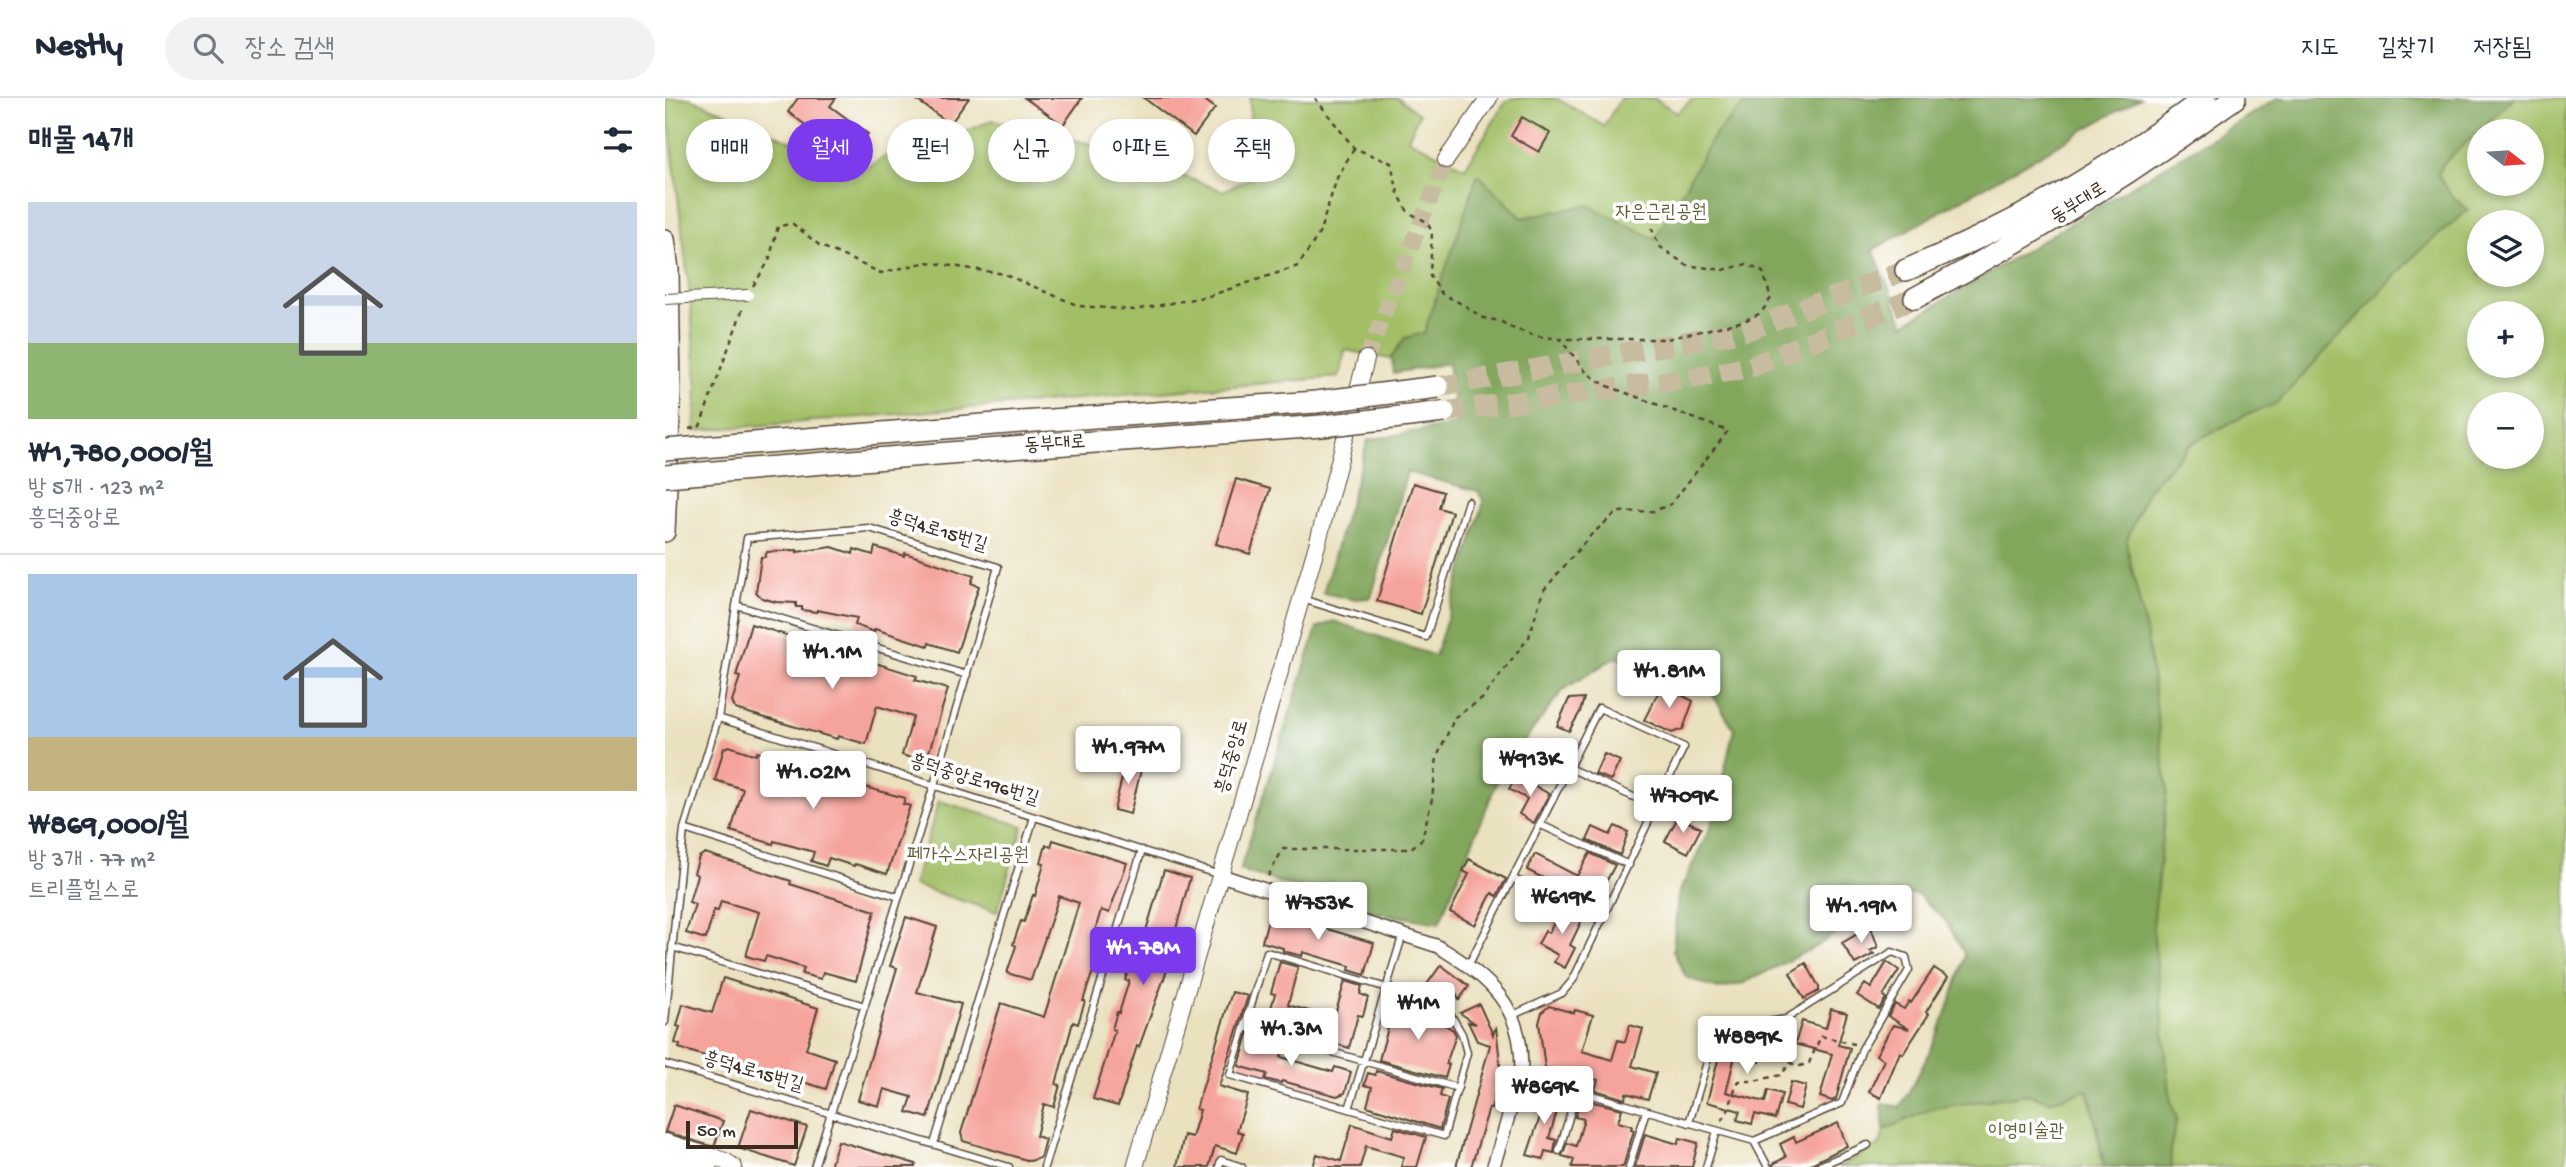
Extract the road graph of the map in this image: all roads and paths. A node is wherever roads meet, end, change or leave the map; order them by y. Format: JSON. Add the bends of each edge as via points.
{"nodes":[{"id":1,"x":1315,"y":98,"type":"edge"},
{"id":2,"x":1489,"y":98,"type":"edge"},
{"id":3,"x":2205,"y":98,"type":"edge"},
{"id":4,"x":2235,"y":98,"type":"edge"},
{"id":5,"x":1354,"y":148,"type":"junction"},
{"id":6,"x":1446,"y":160,"type":"tunnel mouth"},
{"id":7,"x":1650,"y":224,"type":"dead end"},
{"id":8,"x":665,"y":239,"type":"edge"},
{"id":9,"x":1906,"y":270,"type":"tunnel mouth"},
{"id":10,"x":748,"y":295,"type":"junction"},
{"id":11,"x":1915,"y":298,"type":"tunnel mouth"},
{"id":12,"x":665,"y":299,"type":"edge"},
{"id":13,"x":1560,"y":339,"type":"junction"},
{"id":14,"x":1366,"y":359,"type":"tunnel mouth"},
{"id":15,"x":1438,"y":387,"type":"tunnel mouth"},
{"id":16,"x":1444,"y":412,"type":"tunnel mouth"},
{"id":17,"x":699,"y":426,"type":"dead end"},
{"id":18,"x":665,"y":450,"type":"edge"},
{"id":19,"x":665,"y":476,"type":"edge"},
{"id":20,"x":1468,"y":501,"type":"dead end"},
{"id":21,"x":665,"y":532,"type":"edge"},
{"id":22,"x":1301,"y":599,"type":"junction"},
{"id":23,"x":736,"y":605,"type":"junction"},
{"id":24,"x":967,"y":675,"type":"junction"},
{"id":25,"x":718,"y":718,"type":"junction"},
{"id":26,"x":1569,"y":768,"type":"junction"},
{"id":27,"x":934,"y":785,"type":"junction"},
{"id":28,"x":1656,"y":807,"type":"junction"},
{"id":29,"x":1034,"y":817,"type":"junction"},
{"id":30,"x":1541,"y":825,"type":"junction"},
{"id":31,"x":684,"y":829,"type":"junction"},
{"id":32,"x":1142,"y":850,"type":"junction"},
{"id":33,"x":1629,"y":864,"type":"junction"},
{"id":34,"x":1220,"y":875,"type":"junction"},
{"id":35,"x":1514,"y":879,"type":"junction"},
{"id":36,"x":1262,"y":889,"type":"junction"},
{"id":37,"x":899,"y":897,"type":"junction"},
{"id":38,"x":1602,"y":921,"type":"junction"},
{"id":39,"x":1403,"y":934,"type":"junction"},
{"id":40,"x":672,"y":947,"type":"junction"},
{"id":41,"x":1469,"y":964,"type":"junction"},
{"id":42,"x":1386,"y":987,"type":"junction"},
{"id":43,"x":865,"y":1006,"type":"junction"},
{"id":44,"x":1513,"y":1015,"type":"junction"},
{"id":45,"x":665,"y":1022,"type":"edge"},
{"id":46,"x":1244,"y":1027,"type":"junction"},
{"id":47,"x":1863,"y":1047,"type":"junction"},
{"id":48,"x":1363,"y":1061,"type":"junction"},
{"id":49,"x":665,"y":1064,"type":"edge"},
{"id":50,"x":1521,"y":1075,"type":"junction"},
{"id":51,"x":1458,"y":1088,"type":"junction"},
{"id":52,"x":1577,"y":1091,"type":"junction"},
{"id":53,"x":1349,"y":1109,"type":"junction"},
{"id":54,"x":1646,"y":1111,"type":"junction"},
{"id":55,"x":832,"y":1113,"type":"junction"},
{"id":56,"x":1719,"y":1121,"type":"dead end"},
{"id":57,"x":1689,"y":1123,"type":"junction"},
{"id":58,"x":1717,"y":1130,"type":"junction"},
{"id":59,"x":1754,"y":1141,"type":"junction"},
{"id":60,"x":665,"y":1142,"type":"edge"},
{"id":61,"x":934,"y":1144,"type":"junction"},
{"id":62,"x":1868,"y":1145,"type":"dead end"},
{"id":63,"x":1559,"y":1151,"type":"dead end"},
{"id":64,"x":665,"y":1154,"type":"edge"},
{"id":65,"x":708,"y":1167,"type":"edge"},
{"id":66,"x":734,"y":1167,"type":"edge"},
{"id":67,"x":814,"y":1167,"type":"edge"},
{"id":68,"x":1009,"y":1167,"type":"edge"},
{"id":69,"x":1045,"y":1167,"type":"edge"},
{"id":70,"x":1135,"y":1167,"type":"edge"},
{"id":71,"x":1219,"y":1167,"type":"edge"},
{"id":72,"x":1243,"y":1167,"type":"edge"},
{"id":73,"x":1493,"y":1167,"type":"edge"},
{"id":74,"x":1629,"y":1167,"type":"edge"},
{"id":75,"x":1706,"y":1167,"type":"edge"},
{"id":76,"x":1768,"y":1167,"type":"edge"},
{"id":77,"x":1817,"y":1167,"type":"edge"}],
"edges":[{"from":1,"to":5,"type":"path"},
{"from":2,"to":6,"type":"street"},
{"from":3,"to":9,"type":"highway","name":"동부대로","via":[[2143,145],[2028,214]]},
{"from":4,"to":11,"type":"highway","name":"동부대로","via":[[2053,220]]},
{"from":5,"to":10,"type":"path","via":[[1337,178],[1319,234],[1297,266],[1209,296],[1134,310],[1079,306],[1004,274],[927,262],[881,274],[819,245],[793,224],[778,226],[769,261]]},
{"from":5,"to":13,"type":"path","via":[[1391,163],[1408,212],[1427,222],[1432,232],[1430,276],[1442,294],[1483,318]]},
{"from":7,"to":13,"type":"path","via":[[1659,246],[1686,265],[1723,270],[1747,264],[1763,272],[1771,298],[1761,313],[1667,339]]},
{"from":8,"to":21,"type":"main road","via":[[671,393]]},
{"from":10,"to":12,"type":"street","bridge":true},
{"from":10,"to":17,"type":"path"},
{"from":13,"to":36,"type":"path","via":[[1587,373],[1605,385],[1728,431],[1671,504],[1654,512],[1617,512],[1543,591],[1529,637],[1482,699],[1455,717],[1437,757],[1422,839],[1410,849],[1283,849]]},
{"from":14,"to":22,"type":"street","name":"흥덕중앙로"},
{"from":15,"to":18,"type":"highway","name":"동부대로","bridge":true,"via":[[1316,402]]},
{"from":16,"to":19,"type":"highway","name":"동부대로","bridge":true,"via":[[1322,426]]},
{"from":20,"to":22,"type":"lane","via":[[1426,637]]},
{"from":22,"to":34,"type":"street","name":"흥덕중앙로"},
{"from":23,"to":24,"type":"lane"},
{"from":23,"to":24,"type":"lane","name":"흥덕4로15번길","via":[[747,538],[869,528],[891,534],[999,567]]},
{"from":23,"to":25,"type":"lane","name":"흥덕4로15번길"},
{"from":24,"to":27,"type":"lane","name":"흥덕4로15번길"},
{"from":25,"to":27,"type":"lane","name":"흥덕중앙로196번길"},
{"from":25,"to":31,"type":"lane","name":"흥덕4로15번길"},
{"from":26,"to":28,"type":"lane"},
{"from":26,"to":28,"type":"lane","via":[[1599,708],[1611,713],[1684,747]]},
{"from":26,"to":30,"type":"lane"},
{"from":27,"to":29,"type":"lane","name":"흥덕중앙로196번길"},
{"from":27,"to":37,"type":"lane","name":"흥덕4로15번길"},
{"from":28,"to":33,"type":"lane"},
{"from":29,"to":32,"type":"lane","name":"흥덕중앙로196번길"},
{"from":29,"to":61,"type":"lane"},
{"from":30,"to":33,"type":"lane"},
{"from":30,"to":35,"type":"lane"},
{"from":31,"to":37,"type":"lane"},
{"from":31,"to":40,"type":"lane","name":"흥덕4로15번길"},
{"from":32,"to":34,"type":"lane","name":"흥덕중앙로196번길"},
{"from":32,"to":69,"type":"lane"},
{"from":33,"to":38,"type":"lane"},
{"from":34,"to":36,"type":"street"},
{"from":34,"to":70,"type":"street","name":"흥덕중앙로"},
{"from":35,"to":38,"type":"lane"},
{"from":35,"to":41,"type":"lane"},
{"from":36,"to":39,"type":"street"},
{"from":37,"to":43,"type":"lane","name":"흥덕4로15번길"},
{"from":38,"to":44,"type":"lane","via":[[1562,993]]},
{"from":39,"to":41,"type":"street"},
{"from":39,"to":42,"type":"lane"},
{"from":40,"to":43,"type":"lane"},
{"from":40,"to":45,"type":"lane","name":"흥덕4로15번길"},
{"from":41,"to":44,"type":"street","via":[[1494,987]]},
{"from":42,"to":46,"type":"lane","via":[[1267,952]]},
{"from":42,"to":48,"type":"lane"},
{"from":42,"to":51,"type":"lane","via":[[1424,999],[1452,1017],[1467,1053]]},
{"from":43,"to":55,"type":"lane","name":"흥덕4로15번길"},
{"from":44,"to":50,"type":"street"},
{"from":46,"to":48,"type":"lane"},
{"from":46,"to":53,"type":"lane","via":[[1230,1075]]},
{"from":47,"to":56,"type":"path","via":[[1821,1036],[1809,1063],[1790,1063],[1781,1075],[1738,1081],[1728,1112]]},
{"from":47,"to":57,"type":"lane","via":[[1909,970],[1906,957],[1892,952],[1786,1019],[1721,1030],[1713,1042]]},
{"from":47,"to":59,"type":"lane","via":[[1842,1103]]},
{"from":48,"to":51,"type":"lane"},
{"from":48,"to":53,"type":"lane"},
{"from":49,"to":55,"type":"lane","name":"흥덕4로15번길"},
{"from":50,"to":52,"type":"lane"},
{"from":50,"to":73,"type":"street"},
{"from":51,"to":53,"type":"lane","via":[[1444,1136]]},
{"from":52,"to":54,"type":"lane"},
{"from":52,"to":63,"type":"lane"},
{"from":54,"to":57,"type":"lane"},
{"from":54,"to":74,"type":"lane"},
{"from":55,"to":61,"type":"lane"},
{"from":55,"to":67,"type":"lane","name":"흥덕4로15번길"},
{"from":57,"to":58,"type":"lane"},
{"from":58,"to":59,"type":"lane"},
{"from":58,"to":75,"type":"lane"},
{"from":59,"to":76,"type":"lane"},
{"from":60,"to":66,"type":"street"},
{"from":61,"to":68,"type":"lane"},
{"from":62,"to":77,"type":"lane"},
{"from":64,"to":65,"type":"street"},
{"from":71,"to":72,"type":"lane","via":[[1221,1160]]}]}
